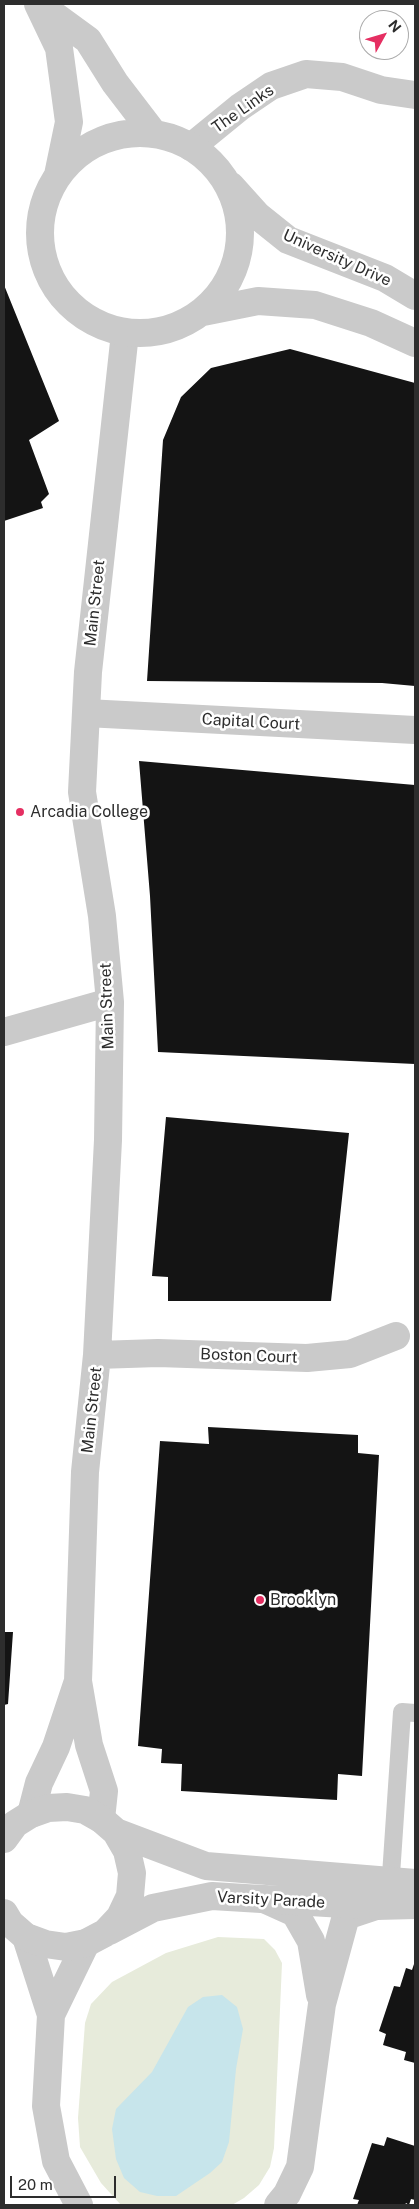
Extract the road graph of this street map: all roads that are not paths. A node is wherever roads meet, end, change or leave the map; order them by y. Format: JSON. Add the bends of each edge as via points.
{"nodes":[{"id":1,"x":38,"y":4,"type":"edge"},
{"id":2,"x":415,"y":95,"type":"edge"},
{"id":3,"x":154,"y":134,"type":"junction"},
{"id":4,"x":191,"y":147,"type":"junction"},
{"id":5,"x":220,"y":174,"type":"junction"},
{"id":6,"x":58,"y":175,"type":"junction"},
{"id":7,"x":415,"y":296,"type":"edge"},
{"id":8,"x":204,"y":312,"type":"junction"},
{"id":9,"x":125,"y":333,"type":"junction"},
{"id":10,"x":415,"y":343,"type":"edge"},
{"id":11,"x":86,"y":713,"type":"junction"},
{"id":12,"x":415,"y":730,"type":"edge"},
{"id":13,"x":110,"y":1002,"type":"junction"},
{"id":14,"x":4,"y":1032,"type":"edge"},
{"id":15,"x":396,"y":1336,"type":"dead end"},
{"id":16,"x":97,"y":1354,"type":"junction"},
{"id":17,"x":78,"y":1682,"type":"junction"},
{"id":18,"x":415,"y":1713,"type":"edge"},
{"id":19,"x":109,"y":1825,"type":"junction"},
{"id":20,"x":13,"y":1827,"type":"edge"},
{"id":21,"x":393,"y":1894,"type":"edge"},
{"id":22,"x":264,"y":1899,"type":"junction"},
{"id":23,"x":415,"y":1905,"type":"edge"},
{"id":24,"x":11,"y":1923,"type":"edge"},
{"id":25,"x":95,"y":1938,"type":"junction"},
{"id":26,"x":322,"y":2004,"type":"junction"},
{"id":27,"x":51,"y":2015,"type":"junction"},
{"id":28,"x":79,"y":2205,"type":"edge"},
{"id":29,"x":278,"y":2205,"type":"edge"}],
"edges":[{"from":1,"to":3,"type":"street","via":[[88,40],[115,83]]},
{"from":1,"to":6,"type":"street","via":[[59,48],[69,122]]},
{"from":2,"to":4,"type":"street","name":"The Links","via":[[380,90],[342,77],[306,74],[271,86]]},
{"from":3,"to":4,"type":"street","via":[[173,138]]},
{"from":3,"to":6,"type":"street","via":[[126,134],[100,141],[76,155]]},
{"from":4,"to":5,"type":"street"},
{"from":5,"to":7,"type":"street","name":"University Drive","via":[[258,216],[288,240],[385,278]]},
{"from":5,"to":8,"type":"street","via":[[234,201],[240,231],[236,261],[224,289]]},
{"from":6,"to":9,"type":"street","via":[[43,206],[40,240],[47,273],[65,301],[93,322]]},
{"from":8,"to":9,"type":"street","via":[[180,326],[153,334]]},
{"from":8,"to":10,"type":"street","via":[[258,301],[315,305],[371,323]]},
{"from":9,"to":11,"type":"street","name":"Main Street"},
{"from":11,"to":12,"type":"street","name":"Capital Court"},
{"from":11,"to":13,"type":"street","name":"Main Street","via":[[82,792],[102,916]]},
{"from":13,"to":14,"type":"street"},
{"from":13,"to":16,"type":"street","name":"Main Street","via":[[108,1140]]},
{"from":15,"to":16,"type":"street","name":"Boston Court","via":[[350,1354],[306,1358]]},
{"from":16,"to":17,"type":"street","name":"Main Street","via":[[85,1472]]},
{"from":17,"to":19,"type":"street","via":[[89,1745],[104,1791]]},
{"from":17,"to":20,"type":"street","via":[[40,1783]]},
{"from":18,"to":21,"type":"lane","via":[[402,1712]]},
{"from":19,"to":20,"type":"street","name":"Varsity Parade","via":[[84,1810],[67,1807],[48,1808]]},
{"from":19,"to":21,"type":"street","name":"Varsity Parade","via":[[206,1866]]},
{"from":19,"to":25,"type":"street","via":[[127,1851],[132,1873],[130,1896],[120,1917]]},
{"from":21,"to":22,"type":"street","name":"Varsity Parade"},
{"from":21,"to":23,"type":"street","name":"Varsity Parade"},
{"from":21,"to":26,"type":"street","via":[[346,1916]]},
{"from":22,"to":25,"type":"street","name":"Varsity Parade","via":[[212,1896],[153,1908]]},
{"from":22,"to":26,"type":"street","via":[[296,1913],[310,1941]]},
{"from":24,"to":25,"type":"street","name":"Varsity Parade","via":[[45,1944],[66,1947]]},
{"from":24,"to":27,"type":"street"},
{"from":25,"to":27,"type":"street"},
{"from":26,"to":29,"type":"street","via":[[300,2167]]},
{"from":27,"to":28,"type":"street","via":[[46,2106],[56,2161]]}]}
